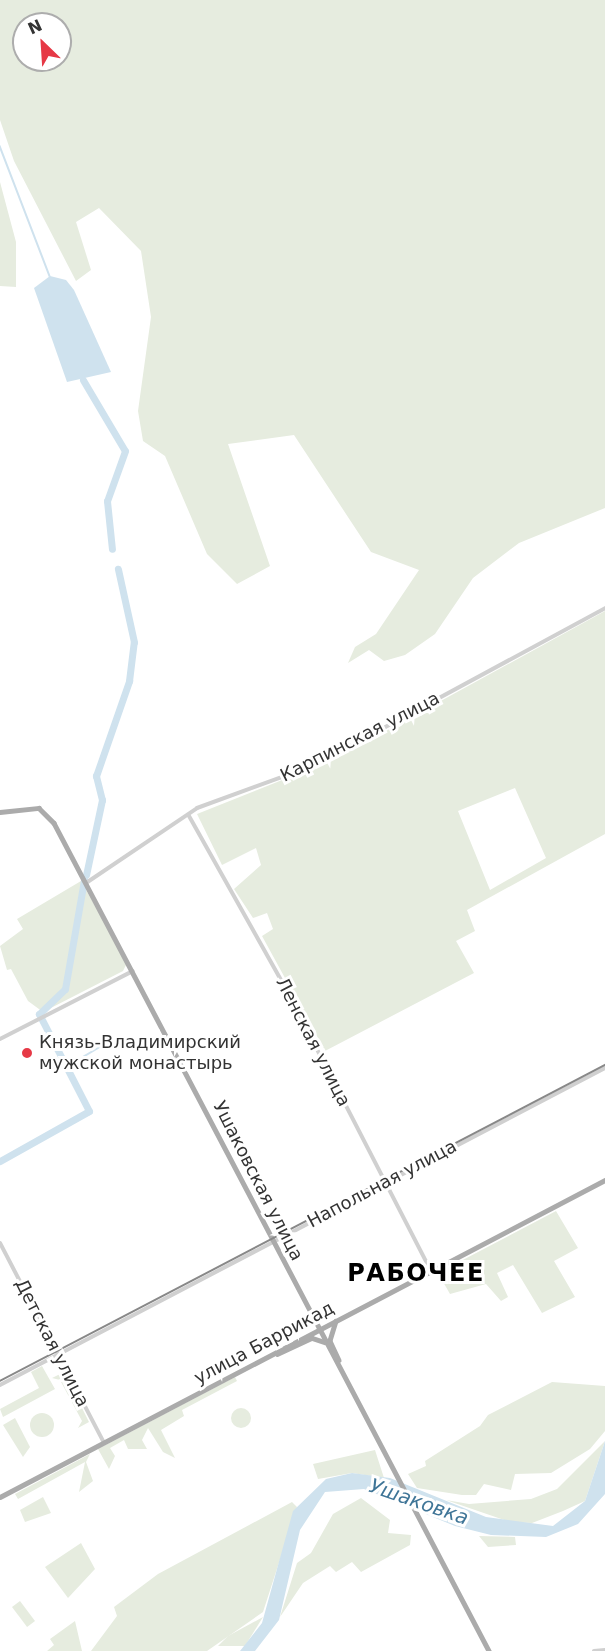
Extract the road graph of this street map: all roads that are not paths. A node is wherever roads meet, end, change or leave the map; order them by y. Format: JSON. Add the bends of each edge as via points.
{"nodes":[{"id":1,"x":605,"y":608,"type":"edge"},
{"id":2,"x":0,"y":812,"type":"edge"},
{"id":3,"x":189,"y":816,"type":"junction"},
{"id":4,"x":86,"y":883,"type":"junction"},
{"id":5,"x":134,"y":970,"type":"junction"},
{"id":6,"x":0,"y":1039,"type":"edge"},
{"id":7,"x":605,"y":1068,"type":"edge"},
{"id":8,"x":605,"y":1180,"type":"edge"},
{"id":9,"x":384,"y":1184,"type":"junction"},
{"id":10,"x":274,"y":1242,"type":"junction"},
{"id":11,"x":0,"y":1243,"type":"edge"},
{"id":12,"x":431,"y":1271,"type":"junction"},
{"id":13,"x":337,"y":1319,"type":"junction"},
{"id":14,"x":319,"y":1329,"type":"junction"},
{"id":15,"x":326,"y":1343,"type":"junction"},
{"id":16,"x":57,"y":1354,"type":"junction"},
{"id":17,"x":266,"y":1357,"type":"junction"},
{"id":18,"x":0,"y":1385,"type":"edge"},
{"id":19,"x":353,"y":1389,"type":"junction"},
{"id":20,"x":104,"y":1443,"type":"junction"},
{"id":21,"x":0,"y":1497,"type":"edge"},
{"id":22,"x":605,"y":1650,"type":"edge"},
{"id":23,"x":489,"y":1651,"type":"edge"},
{"id":24,"x":594,"y":1651,"type":"edge"}],
"edges":[{"from":1,"to":3,"type":"street","name":"Карпинская улица","via":[[317,764],[197,808]]},
{"from":2,"to":4,"type":"main road","name":"Ушаковская улица","via":[[28,806],[46,812]]},
{"from":3,"to":4,"type":"street","name":"Карпинская улица"},
{"from":3,"to":9,"type":"street","name":"Ленская улица","via":[[286,989]]},
{"from":4,"to":5,"type":"main road","name":"Ушаковская улица"},
{"from":5,"to":6,"type":"street"},
{"from":5,"to":10,"type":"main road","name":"Ушаковская улица"},
{"from":7,"to":9,"type":"street","name":"Напольная улица"},
{"from":8,"to":12,"type":"main road","name":"улица Баррикад"},
{"from":9,"to":10,"type":"street","name":"Напольная улица"},
{"from":9,"to":12,"type":"street","name":"Ленская улица"},
{"from":10,"to":14,"type":"main road","name":"Ушаковская улица"},
{"from":10,"to":16,"type":"street","name":"Напольная улица"},
{"from":11,"to":16,"type":"street","name":"Детская улица"},
{"from":12,"to":13,"type":"main road","name":"улица Баррикад"},
{"from":13,"to":14,"type":"main road","name":"улица Баррикад"},
{"from":13,"to":19,"type":"main road","via":[[330,1341]]},
{"from":14,"to":15,"type":"main road","name":"Ушаковская улица"},
{"from":14,"to":17,"type":"main road","name":"улица Баррикад"},
{"from":15,"to":17,"type":"main road","via":[[312,1338]]},
{"from":15,"to":19,"type":"main road","name":"Ушаковская улица"},
{"from":16,"to":18,"type":"street","name":"Напольная улица"},
{"from":16,"to":20,"type":"street","name":"Детская улица"},
{"from":17,"to":20,"type":"main road","name":"улица Баррикад"},
{"from":19,"to":23,"type":"main road","name":"Ушаковская улица"},
{"from":20,"to":21,"type":"main road","name":"улица Баррикад"},
{"from":22,"to":24,"type":"street"}]}
